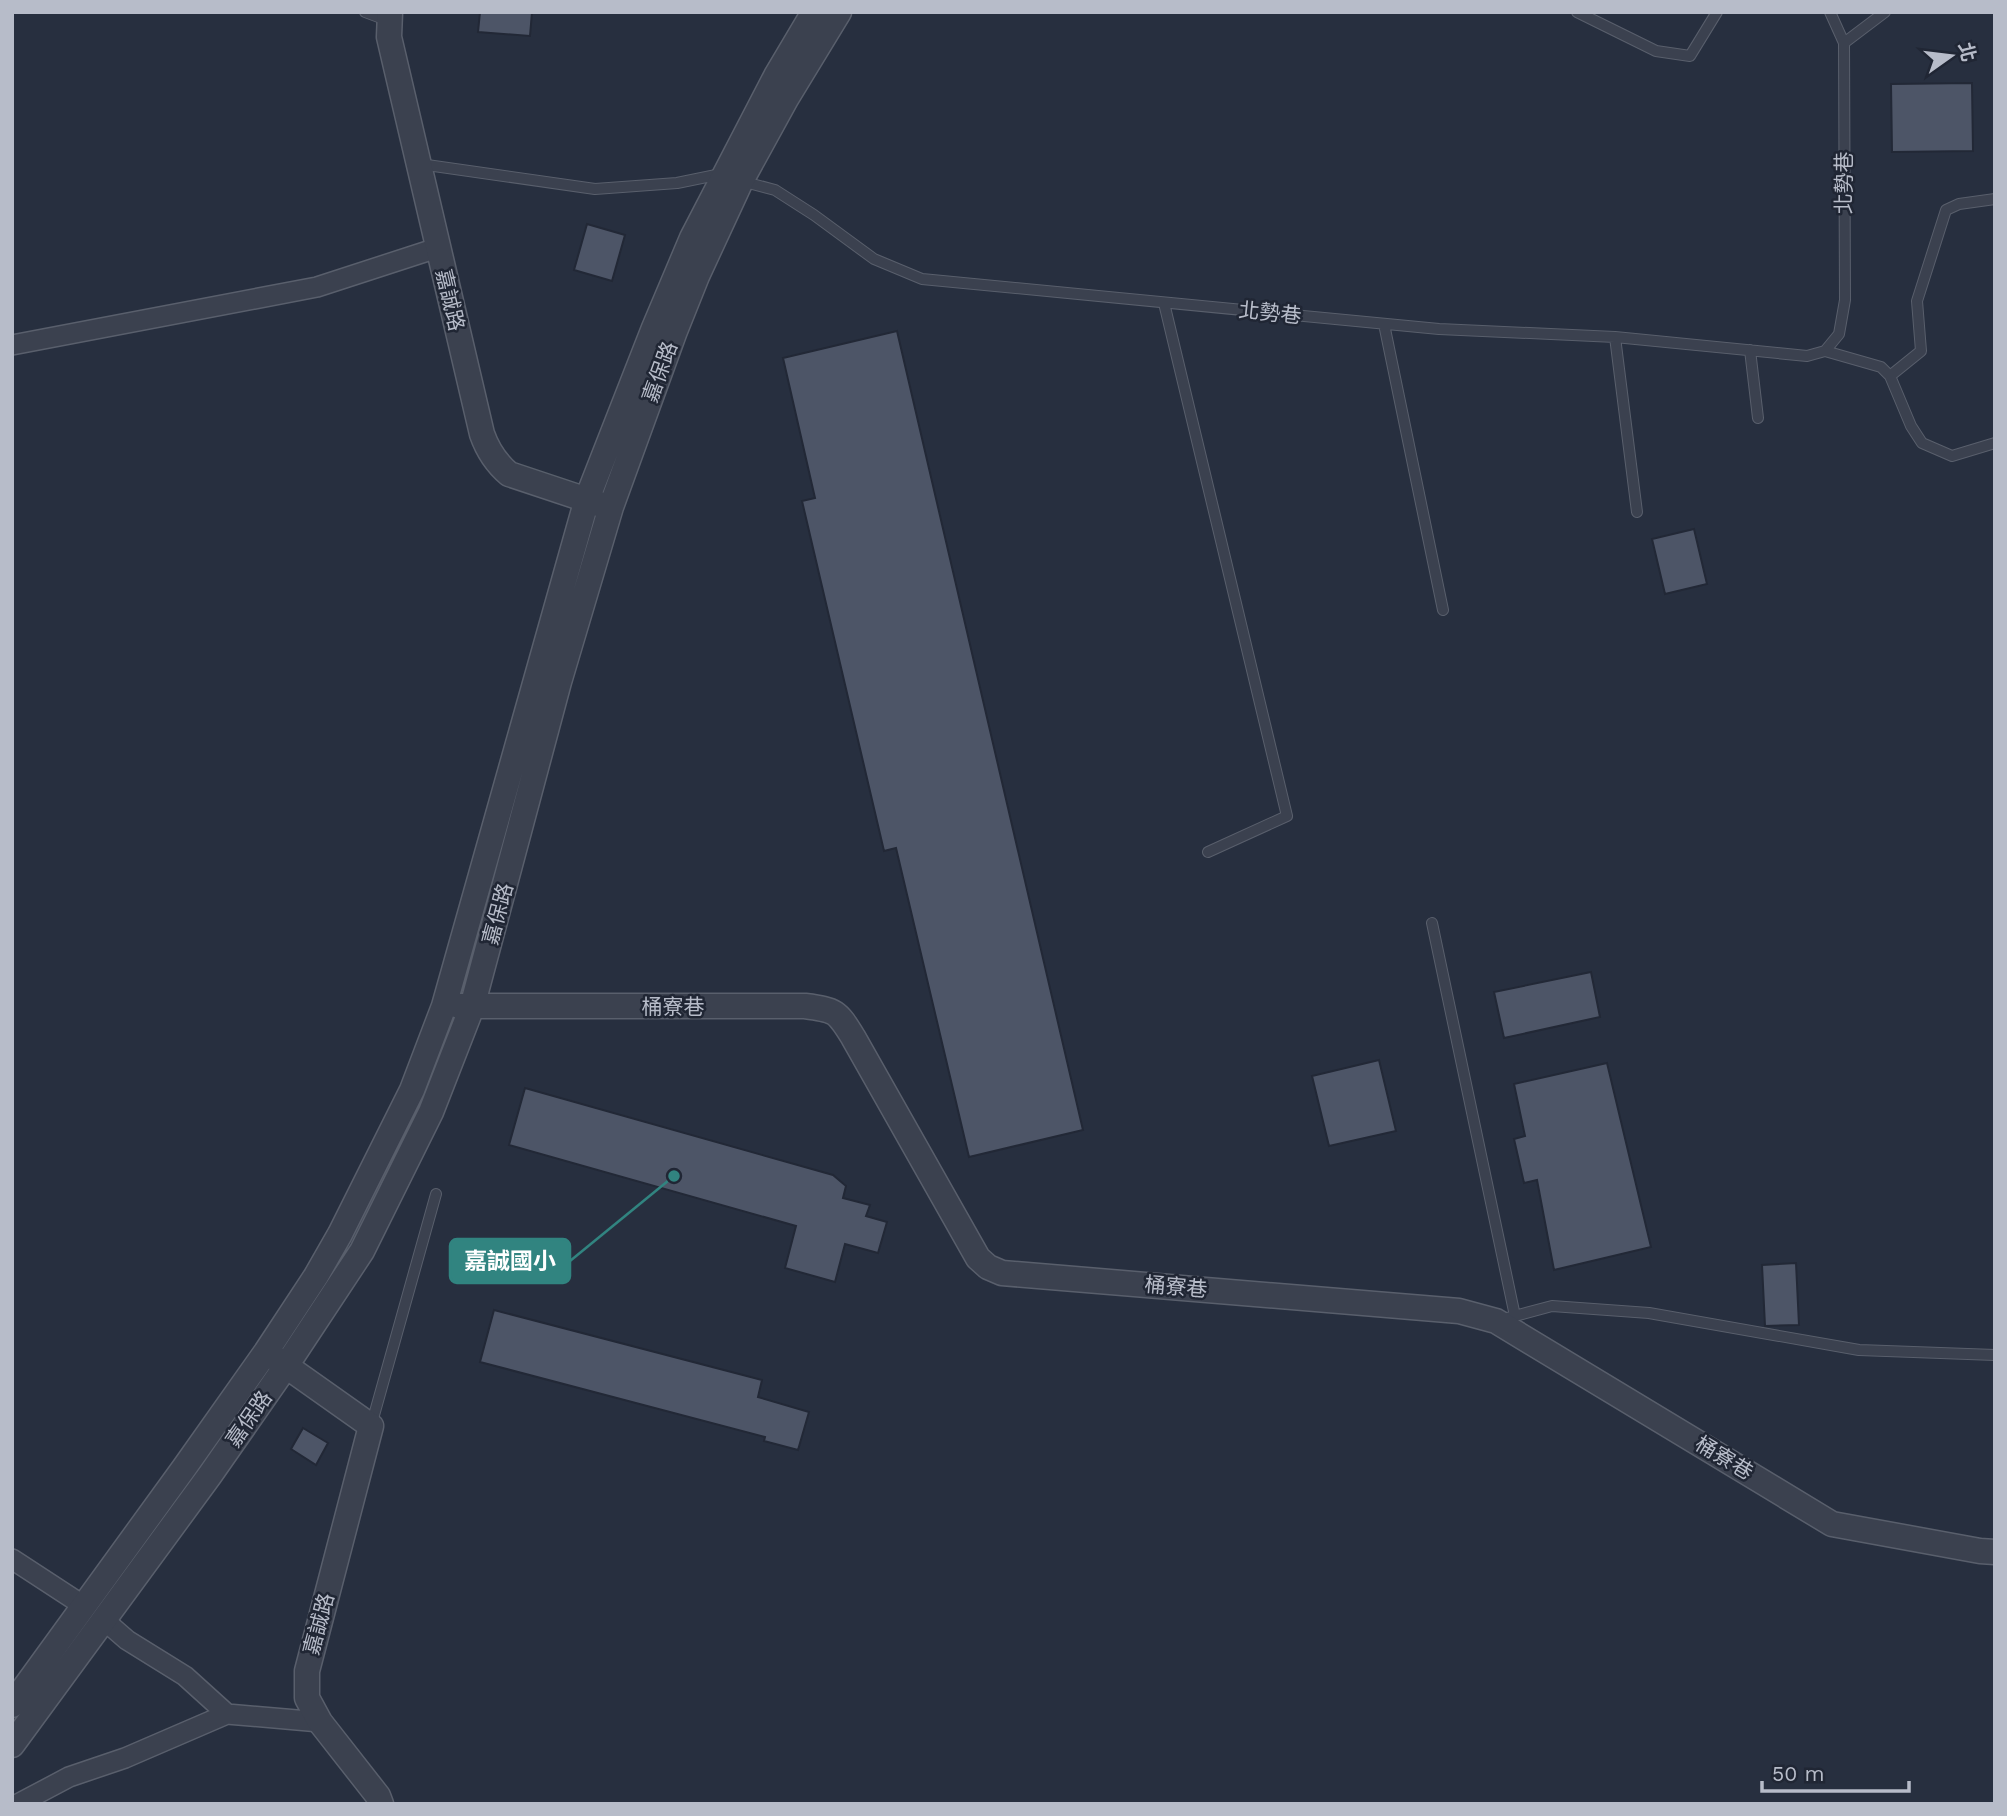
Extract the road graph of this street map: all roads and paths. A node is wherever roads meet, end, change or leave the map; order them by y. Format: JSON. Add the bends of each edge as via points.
{"nodes":[{"id":1,"x":365,"y":12,"type":"edge"},
{"id":2,"x":814,"y":12,"type":"edge"},
{"id":3,"x":839,"y":12,"type":"edge"},
{"id":4,"x":1577,"y":12,"type":"edge"},
{"id":5,"x":1717,"y":12,"type":"edge"},
{"id":6,"x":1829,"y":12,"type":"edge"},
{"id":7,"x":1885,"y":12,"type":"edge"},
{"id":8,"x":390,"y":17,"type":"edge"},
{"id":9,"x":1844,"y":43,"type":"junction"},
{"id":10,"x":417,"y":164,"type":"junction"},
{"id":11,"x":733,"y":177,"type":"junction"},
{"id":12,"x":1995,"y":199,"type":"edge"},
{"id":13,"x":437,"y":248,"type":"junction"},
{"id":14,"x":1164,"y":303,"type":"junction"},
{"id":15,"x":1384,"y":324,"type":"junction"},
{"id":16,"x":1615,"y":337,"type":"junction"},
{"id":17,"x":12,"y":345,"type":"edge"},
{"id":18,"x":1750,"y":350,"type":"junction"},
{"id":19,"x":1825,"y":351,"type":"junction"},
{"id":20,"x":1890,"y":376,"type":"junction"},
{"id":21,"x":1758,"y":418,"type":"dead end"},
{"id":22,"x":1995,"y":443,"type":"edge"},
{"id":23,"x":599,"y":503,"type":"junction"},
{"id":24,"x":1637,"y":512,"type":"dead end"},
{"id":25,"x":1443,"y":610,"type":"dead end"},
{"id":26,"x":1208,"y":852,"type":"dead end"},
{"id":27,"x":1432,"y":923,"type":"dead end"},
{"id":28,"x":444,"y":1006,"type":"junction"},
{"id":29,"x":472,"y":1007,"type":"junction"},
{"id":30,"x":436,"y":1194,"type":"dead end"},
{"id":31,"x":1506,"y":1318,"type":"junction"},
{"id":32,"x":266,"y":1352,"type":"junction"},
{"id":33,"x":1995,"y":1355,"type":"edge"},
{"id":34,"x":286,"y":1366,"type":"junction"},
{"id":35,"x":372,"y":1426,"type":"junction"},
{"id":36,"x":1995,"y":1552,"type":"edge"},
{"id":37,"x":12,"y":1559,"type":"edge"},
{"id":38,"x":94,"y":1613,"type":"junction"},
{"id":39,"x":12,"y":1705,"type":"edge"},
{"id":40,"x":227,"y":1714,"type":"junction"},
{"id":41,"x":320,"y":1723,"type":"junction"},
{"id":42,"x":12,"y":1745,"type":"edge"},
{"id":43,"x":18,"y":1804,"type":"edge"},
{"id":44,"x":381,"y":1804,"type":"edge"}],
"edges":[{"from":1,"to":8,"type":"lane"},
{"from":2,"to":11,"type":"street","name":"嘉保路","via":[[776,76]]},
{"from":3,"to":11,"type":"street","name":"嘉保路"},
{"from":4,"to":5,"type":"lane","via":[[1656,51],[1690,56]]},
{"from":6,"to":9,"type":"lane","name":"北勢巷"},
{"from":7,"to":9,"type":"lane"},
{"from":8,"to":10,"type":"street","name":"嘉誠路","via":[[389,37]]},
{"from":9,"to":19,"type":"lane","name":"北勢巷","via":[[1845,300],[1839,334]]},
{"from":10,"to":11,"type":"lane","via":[[595,189]]},
{"from":10,"to":13,"type":"street","name":"嘉誠路"},
{"from":11,"to":14,"type":"lane","name":"北勢巷","via":[[775,190],[874,260],[922,279]]},
{"from":11,"to":23,"type":"street","name":"嘉保路","via":[[671,285]]},
{"from":12,"to":20,"type":"lane","via":[[1946,210],[1917,301],[1921,351]]},
{"from":13,"to":17,"type":"street","via":[[317,287]]},
{"from":13,"to":23,"type":"street","name":"嘉誠路","via":[[487,449],[509,474]]},
{"from":14,"to":15,"type":"lane","name":"北勢巷"},
{"from":14,"to":26,"type":"lane","via":[[1287,816]]},
{"from":15,"to":16,"type":"lane","name":"北勢巷"},
{"from":15,"to":25,"type":"lane"},
{"from":16,"to":18,"type":"lane","name":"北勢巷"},
{"from":16,"to":24,"type":"lane"},
{"from":18,"to":19,"type":"lane","name":"北勢巷","via":[[1807,356]]},
{"from":18,"to":21,"type":"lane"},
{"from":19,"to":20,"type":"lane","name":"北勢巷","via":[[1881,367]]},
{"from":20,"to":22,"type":"lane","via":[[1922,443],[1952,456]]},
{"from":23,"to":28,"type":"street","name":"嘉保路"},
{"from":23,"to":29,"type":"street","name":"嘉保路","via":[[559,682]]},
{"from":27,"to":31,"type":"lane"},
{"from":28,"to":29,"type":"street","name":"桶寮巷"},
{"from":28,"to":32,"type":"street","name":"嘉保路","via":[[412,1090],[363,1190],[316,1276]]},
{"from":29,"to":31,"type":"street","name":"桶寮巷","via":[[830,1009],[853,1037],[978,1258],[1002,1273]]},
{"from":29,"to":34,"type":"street","name":"嘉保路","via":[[431,1112],[362,1251]]},
{"from":30,"to":35,"type":"lane","name":"嘉誠路"},
{"from":31,"to":33,"type":"lane","via":[[1552,1306],[1649,1313],[1859,1350]]},
{"from":31,"to":36,"type":"street","name":"桶寮巷","via":[[1832,1524]]},
{"from":32,"to":34,"type":"street"},
{"from":32,"to":38,"type":"street","name":"嘉保路"},
{"from":34,"to":35,"type":"street"},
{"from":34,"to":38,"type":"street","name":"嘉保路"},
{"from":35,"to":41,"type":"street","name":"嘉誠路","via":[[307,1671],[307,1698]]},
{"from":37,"to":38,"type":"street"},
{"from":38,"to":39,"type":"street","name":"嘉保路"},
{"from":38,"to":40,"type":"street","via":[[185,1676]]},
{"from":38,"to":42,"type":"street","name":"嘉保路"},
{"from":40,"to":41,"type":"street"},
{"from":40,"to":43,"type":"street","via":[[69,1777]]},
{"from":41,"to":44,"type":"street","name":"嘉誠路"}]}
